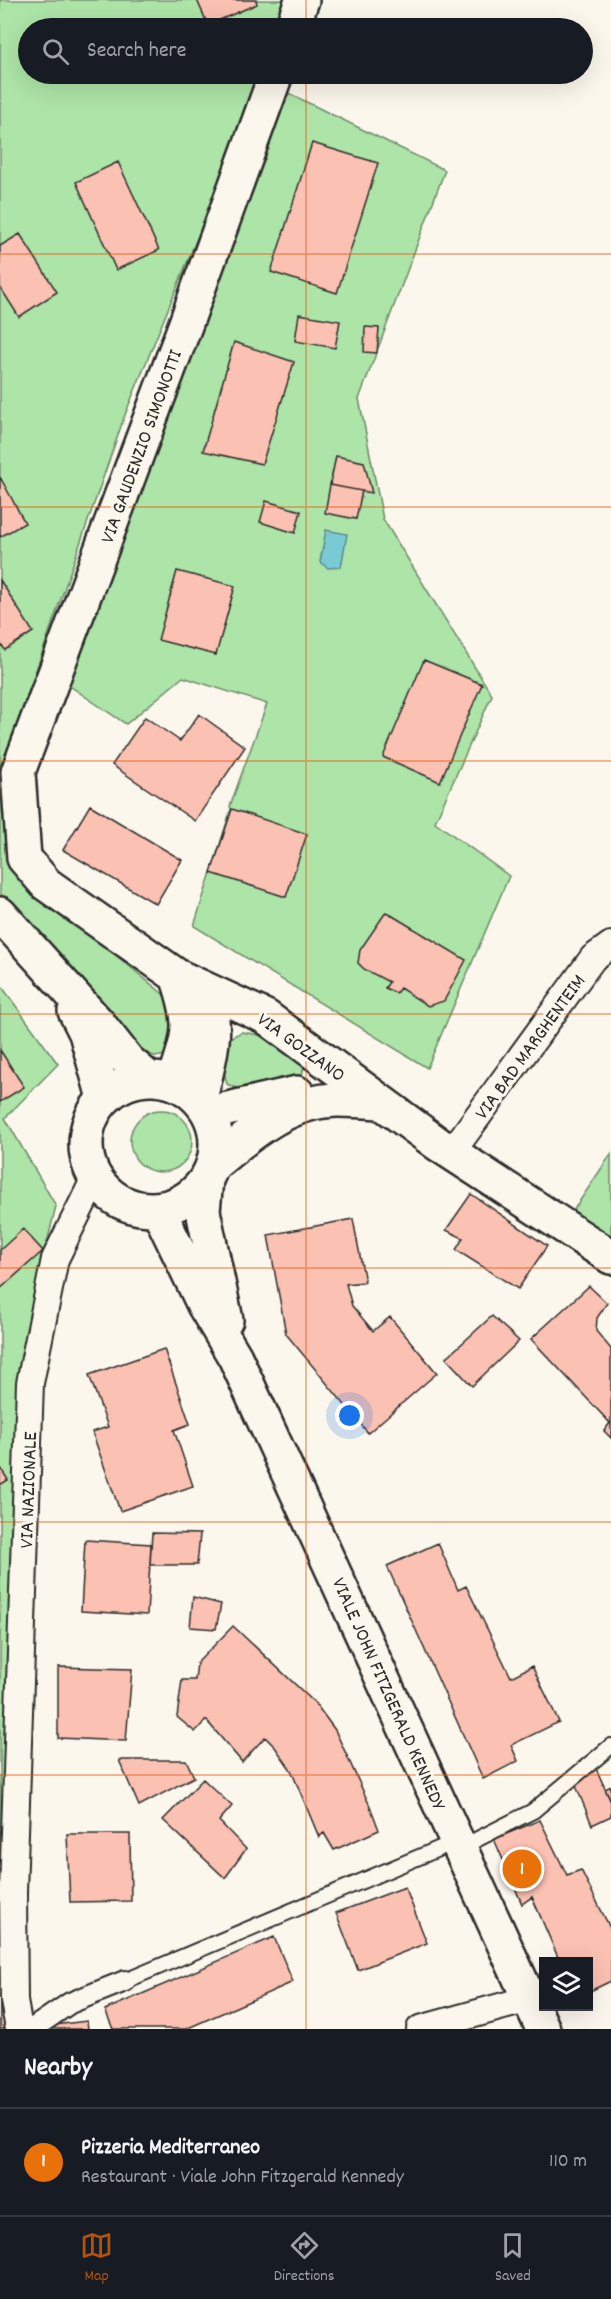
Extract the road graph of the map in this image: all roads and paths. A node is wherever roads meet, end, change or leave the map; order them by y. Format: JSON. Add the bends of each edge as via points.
{"nodes":[{"id":1,"x":302,"y":0,"type":"edge"},
{"id":2,"x":296,"y":18,"type":"edge"},
{"id":3,"x":272,"y":84,"type":"edge"},
{"id":4,"x":9,"y":776,"type":"edge"},
{"id":5,"x":21,"y":821,"type":"joint"},
{"id":6,"x":0,"y":914,"type":"edge"},
{"id":7,"x":611,"y":945,"type":"edge"},
{"id":8,"x":191,"y":982,"type":"junction"},
{"id":9,"x":61,"y":983,"type":"junction"},
{"id":10,"x":183,"y":1093,"type":"junction"},
{"id":11,"x":104,"y":1098,"type":"junction"},
{"id":12,"x":379,"y":1102,"type":"junction"},
{"id":13,"x":451,"y":1153,"type":"junction"},
{"id":14,"x":210,"y":1172,"type":"junction"},
{"id":15,"x":95,"y":1178,"type":"junction"},
{"id":16,"x":158,"y":1209,"type":"junction"},
{"id":17,"x":611,"y":1257,"type":"edge"},
{"id":18,"x":235,"y":1357,"type":"junction"},
{"id":19,"x":611,"y":1746,"type":"edge"},
{"id":20,"x":459,"y":1844,"type":"junction"},
{"id":21,"x":125,"y":1981,"type":"joint"},
{"id":22,"x":529,"y":1999,"type":"junction"},
{"id":23,"x":19,"y":2029,"type":"edge"},
{"id":24,"x":32,"y":2029,"type":"edge"},
{"id":25,"x":420,"y":2029,"type":"edge"},
{"id":26,"x":543,"y":2029,"type":"edge"}],
"edges":[{"from":1,"to":2,"type":"street"},
{"from":3,"to":4,"type":"street","name":"VIA GAUDENZIO SIMONOTTI","via":[[186,323]]},
{"from":4,"to":5,"type":"street","name":"VIA GAUDENZIO SIMONOTTI"},
{"from":5,"to":8,"type":"street","name":"VIA GOZZANO","via":[[24,858],[46,884]]},
{"from":6,"to":9,"type":"street"},
{"from":7,"to":13,"type":"street","name":"VIA BAD MARGHENTEIM","via":[[593,958]]},
{"from":8,"to":10,"type":"street","via":[[213,1019],[213,1036]]},
{"from":8,"to":12,"type":"street","name":"VIA GOZZANO","via":[[266,1017]]},
{"from":9,"to":10,"type":"street","via":[[128,1061]]},
{"from":9,"to":11,"type":"street","via":[[86,1034]]},
{"from":10,"to":11,"type":"street","via":[[117,1088]]},
{"from":10,"to":12,"type":"street","via":[[345,1087]]},
{"from":10,"to":14,"type":"street","via":[[216,1138]]},
{"from":11,"to":15,"type":"street","via":[[87,1128],[85,1145]]},
{"from":12,"to":13,"type":"street","name":"VIA GOZZANO"},
{"from":12,"to":14,"type":"street","via":[[334,1100],[286,1112],[262,1124]]},
{"from":13,"to":17,"type":"street","name":"VIA GOZZANO"},
{"from":14,"to":16,"type":"street","via":[[193,1194],[177,1205]]},
{"from":14,"to":18,"type":"street","name":"VIALE JOHN FITZGERALD KENNEDY","via":[[203,1211]]},
{"from":15,"to":16,"type":"street","via":[[122,1203],[139,1209]]},
{"from":15,"to":23,"type":"street","name":"VIA NAZIONALE","via":[[55,1259],[30,1383],[13,1892],[14,2001]]},
{"from":16,"to":18,"type":"street","name":"VIALE JOHN FITZGERALD KENNEDY","via":[[204,1305]]},
{"from":18,"to":20,"type":"street","name":"VIALE JOHN FITZGERALD KENNEDY"},
{"from":19,"to":20,"type":"lane","via":[[533,1811]]},
{"from":20,"to":21,"type":"lane"},
{"from":20,"to":22,"type":"street","name":"VIALE JOHN FITZGERALD KENNEDY"},
{"from":21,"to":24,"type":"street","via":[[70,2003]]},
{"from":22,"to":25,"type":"street"},
{"from":22,"to":26,"type":"street","name":"VIALE JOHN FITZGERALD KENNEDY"}]}
